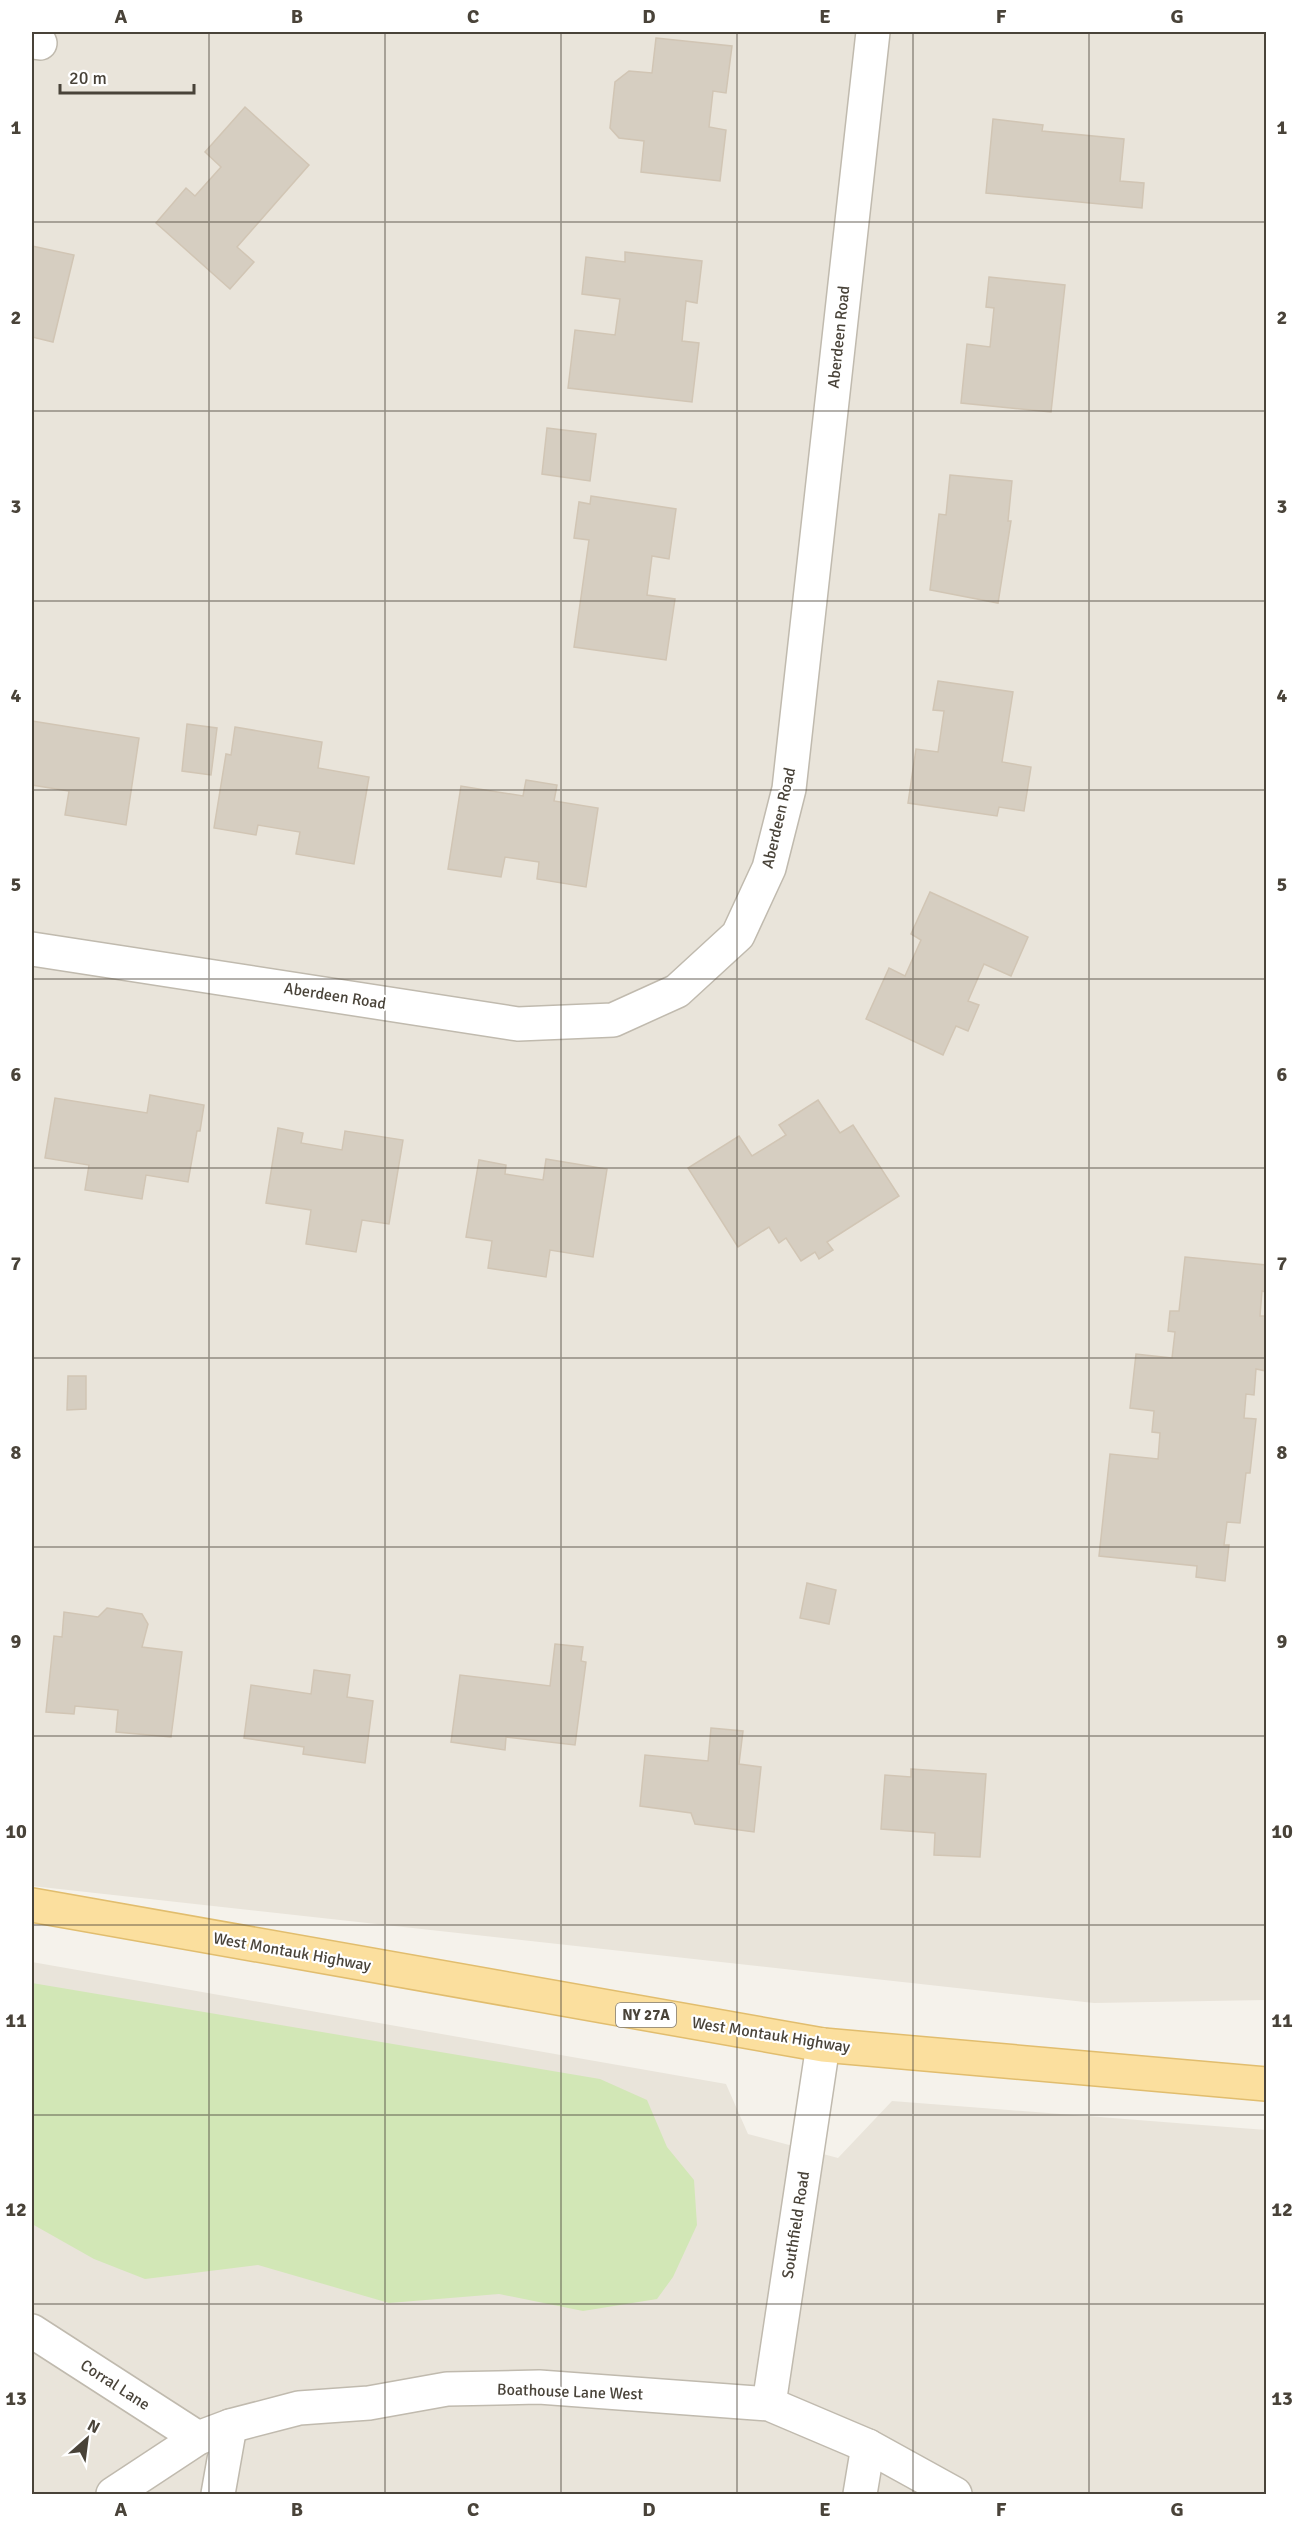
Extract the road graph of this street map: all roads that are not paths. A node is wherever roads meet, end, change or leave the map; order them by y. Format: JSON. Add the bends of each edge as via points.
{"nodes":[{"id":1,"x":873,"y":32,"type":"edge"},
{"id":2,"x":32,"y":949,"type":"edge"},
{"id":3,"x":32,"y":1905,"type":"edge"},
{"id":4,"x":823,"y":2045,"type":"junction"},
{"id":5,"x":1266,"y":2084,"type":"edge"},
{"id":6,"x":32,"y":2331,"type":"edge"},
{"id":7,"x":769,"y":2404,"type":"junction"},
{"id":8,"x":230,"y":2426,"type":"junction"},
{"id":9,"x":198,"y":2438,"type":"junction"},
{"id":10,"x":868,"y":2446,"type":"junction"},
{"id":11,"x":113,"y":2494,"type":"edge"},
{"id":12,"x":218,"y":2494,"type":"edge"},
{"id":13,"x":860,"y":2494,"type":"edge"},
{"id":14,"x":956,"y":2494,"type":"edge"}],
"edges":[{"from":1,"to":2,"type":"street","name":"Aberdeen Road","via":[[789,789],[769,868],[738,935],[677,991],[613,1020],[518,1024]]},
{"from":3,"to":4,"type":"main road","name":"West Montauk Highway","number":"NY 27A"},
{"from":4,"to":5,"type":"main road","name":"West Montauk Highway","number":"NY 27A"},
{"from":4,"to":7,"type":"street","name":"Southfield Road"},
{"from":6,"to":9,"type":"street","name":"Corral Lane"},
{"from":7,"to":8,"type":"street","name":"Boathouse Lane West","via":[[539,2387],[447,2390],[369,2403],[299,2408]]},
{"from":7,"to":10,"type":"street","name":"Boathouse Lane West"},
{"from":8,"to":9,"type":"street","name":"Boathouse Lane West"},
{"from":8,"to":12,"type":"street"},
{"from":9,"to":11,"type":"street","name":"Boathouse Lane West"},
{"from":10,"to":13,"type":"street"},
{"from":10,"to":14,"type":"street","name":"Boathouse Lane West"}]}
